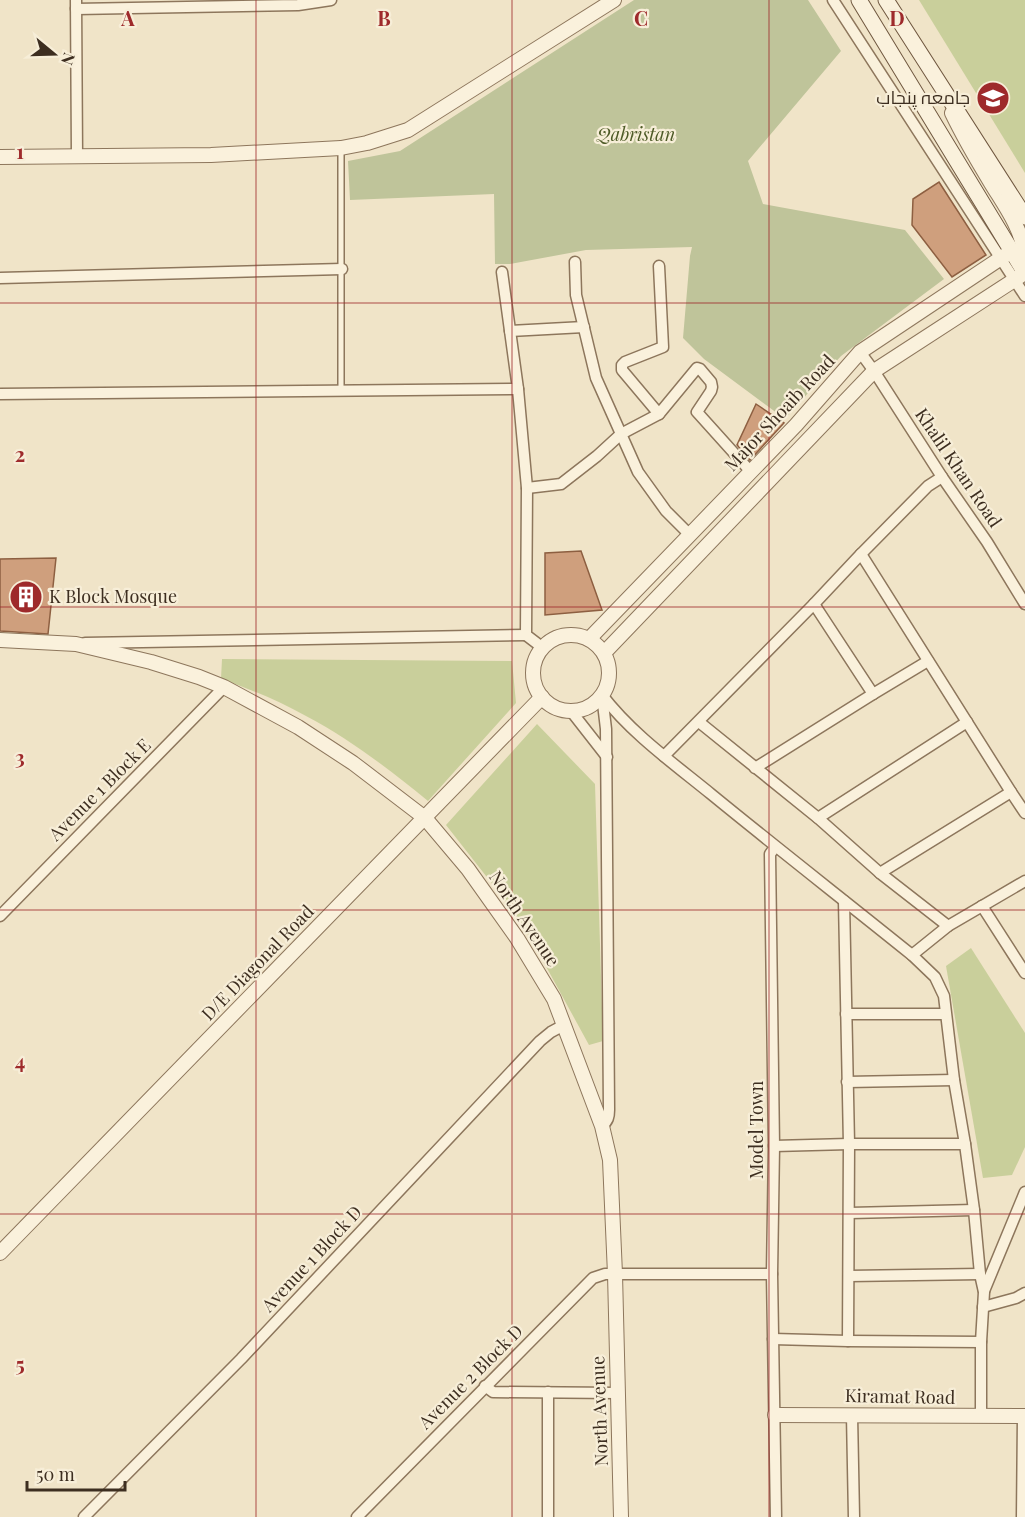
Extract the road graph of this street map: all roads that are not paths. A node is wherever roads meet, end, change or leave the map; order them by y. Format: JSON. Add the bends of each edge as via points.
{"nodes":[{"id":1,"x":331,"y":0,"type":"edge"},
{"id":2,"x":614,"y":0,"type":"edge"},
{"id":3,"x":833,"y":0,"type":"edge"},
{"id":4,"x":859,"y":0,"type":"edge"},
{"id":5,"x":886,"y":0,"type":"edge"},
{"id":6,"x":262,"y":3,"type":"edge"},
{"id":7,"x":76,"y":4,"type":"edge"},
{"id":8,"x":166,"y":4,"type":"edge"},
{"id":9,"x":939,"y":84,"type":"junction"},
{"id":10,"x":341,"y":148,"type":"junction"},
{"id":11,"x":77,"y":156,"type":"junction"},
{"id":12,"x":0,"y":157,"type":"edge"},
{"id":13,"x":1025,"y":217,"type":"edge"},
{"id":14,"x":1016,"y":255,"type":"edge"},
{"id":15,"x":575,"y":262,"type":"dead end"},
{"id":16,"x":659,"y":266,"type":"dead end"},
{"id":17,"x":342,"y":269,"type":"junction"},
{"id":18,"x":502,"y":272,"type":"dead end"},
{"id":19,"x":1020,"y":276,"type":"edge"},
{"id":20,"x":0,"y":278,"type":"edge"},
{"id":21,"x":1025,"y":296,"type":"edge"},
{"id":22,"x":584,"y":327,"type":"junction"},
{"id":23,"x":510,"y":331,"type":"junction"},
{"id":24,"x":860,"y":352,"type":"junction"},
{"id":25,"x":874,"y":371,"type":"junction"},
{"id":26,"x":518,"y":389,"type":"junction"},
{"id":27,"x":341,"y":391,"type":"junction"},
{"id":28,"x":0,"y":394,"type":"edge"},
{"id":29,"x":659,"y":414,"type":"junction"},
{"id":30,"x":621,"y":434,"type":"junction"},
{"id":31,"x":751,"y":472,"type":"junction"},
{"id":32,"x":942,"y":477,"type":"junction"},
{"id":33,"x":527,"y":488,"type":"junction"},
{"id":34,"x":690,"y":535,"type":"junction"},
{"id":35,"x":861,"y":554,"type":"junction"},
{"id":36,"x":814,"y":604,"type":"junction"},
{"id":37,"x":1025,"y":604,"type":"edge"},
{"id":38,"x":526,"y":635,"type":"junction"},
{"id":39,"x":590,"y":639,"type":"junction"},
{"id":40,"x":0,"y":640,"type":"edge"},
{"id":41,"x":76,"y":644,"type":"junction"},
{"id":42,"x":543,"y":648,"type":"junction"},
{"id":43,"x":604,"y":653,"type":"junction"},
{"id":44,"x":928,"y":661,"type":"junction"},
{"id":45,"x":224,"y":687,"type":"junction"},
{"id":46,"x":873,"y":694,"type":"junction"},
{"id":47,"x":602,"y":695,"type":"junction"},
{"id":48,"x":542,"y":697,"type":"junction"},
{"id":49,"x":571,"y":711,"type":"junction"},
{"id":50,"x":699,"y":722,"type":"junction"},
{"id":51,"x":967,"y":722,"type":"junction"},
{"id":52,"x":664,"y":756,"type":"junction"},
{"id":53,"x":607,"y":757,"type":"junction"},
{"id":54,"x":755,"y":768,"type":"junction"},
{"id":55,"x":1011,"y":792,"type":"junction"},
{"id":56,"x":1025,"y":813,"type":"edge"},
{"id":57,"x":425,"y":818,"type":"junction"},
{"id":58,"x":818,"y":818,"type":"junction"},
{"id":59,"x":775,"y":847,"type":"junction"},
{"id":60,"x":880,"y":873,"type":"junction"},
{"id":61,"x":1025,"y":881,"type":"edge"},
{"id":62,"x":844,"y":901,"type":"junction"},
{"id":63,"x":982,"y":906,"type":"junction"},
{"id":64,"x":0,"y":916,"type":"edge"},
{"id":65,"x":948,"y":926,"type":"junction"},
{"id":66,"x":912,"y":955,"type":"junction"},
{"id":67,"x":1025,"y":973,"type":"edge"},
{"id":68,"x":846,"y":1014,"type":"junction"},
{"id":69,"x":945,"y":1014,"type":"junction"},
{"id":70,"x":564,"y":1024,"type":"junction"},
{"id":71,"x":954,"y":1080,"type":"junction"},
{"id":72,"x":847,"y":1082,"type":"junction"},
{"id":73,"x":602,"y":1126,"type":"junction"},
{"id":74,"x":849,"y":1144,"type":"junction"},
{"id":75,"x":965,"y":1144,"type":"junction"},
{"id":76,"x":774,"y":1146,"type":"junction"},
{"id":77,"x":1025,"y":1192,"type":"edge"},
{"id":78,"x":974,"y":1210,"type":"junction"},
{"id":79,"x":849,"y":1213,"type":"junction"},
{"id":80,"x":0,"y":1253,"type":"edge"},
{"id":81,"x":615,"y":1274,"type":"junction"},
{"id":82,"x":772,"y":1274,"type":"junction"},
{"id":83,"x":980,"y":1274,"type":"junction"},
{"id":84,"x":849,"y":1276,"type":"junction"},
{"id":85,"x":984,"y":1292,"type":"junction"},
{"id":86,"x":1025,"y":1293,"type":"edge"},
{"id":87,"x":983,"y":1307,"type":"junction"},
{"id":88,"x":773,"y":1339,"type":"junction"},
{"id":89,"x":848,"y":1341,"type":"junction"},
{"id":90,"x":981,"y":1342,"type":"junction"},
{"id":91,"x":485,"y":1386,"type":"junction"},
{"id":92,"x":548,"y":1392,"type":"junction"},
{"id":93,"x":617,"y":1393,"type":"junction"},
{"id":94,"x":775,"y":1415,"type":"junction"},
{"id":95,"x":852,"y":1415,"type":"junction"},
{"id":96,"x":981,"y":1416,"type":"junction"},
{"id":97,"x":1024,"y":1416,"type":"edge"},
{"id":98,"x":361,"y":1515,"type":"edge"},
{"id":99,"x":84,"y":1517,"type":"edge"},
{"id":100,"x":548,"y":1517,"type":"edge"},
{"id":101,"x":621,"y":1517,"type":"edge"},
{"id":102,"x":776,"y":1517,"type":"edge"},
{"id":103,"x":854,"y":1517,"type":"edge"},
{"id":104,"x":1023,"y":1517,"type":"edge"}],
"edges":[{"from":1,"to":6,"type":"street"},
{"from":2,"to":10,"type":"street","via":[[408,130]]},
{"from":3,"to":14,"type":"street"},
{"from":4,"to":14,"type":"main road"},
{"from":5,"to":9,"type":"main road"},
{"from":6,"to":8,"type":"street"},
{"from":7,"to":8,"type":"street"},
{"from":7,"to":11,"type":"street"},
{"from":9,"to":13,"type":"main road"},
{"from":9,"to":14,"type":"street","via":[[964,140],[1016,225],[1023,243]]},
{"from":10,"to":11,"type":"street","via":[[211,155]]},
{"from":10,"to":17,"type":"lane"},
{"from":11,"to":12,"type":"street"},
{"from":14,"to":19,"type":"main road"},
{"from":14,"to":24,"type":"street","name":"Major Shoaib Road"},
{"from":15,"to":22,"type":"street","via":[[576,295]]},
{"from":16,"to":29,"type":"street","via":[[663,346],[626,362],[622,370]]},
{"from":17,"to":20,"type":"street"},
{"from":17,"to":27,"type":"lane"},
{"from":18,"to":23,"type":"street"},
{"from":19,"to":21,"type":"street"},
{"from":19,"to":25,"type":"street","name":"Major Shoaib Road"},
{"from":22,"to":23,"type":"street"},
{"from":22,"to":30,"type":"street","via":[[596,378]]},
{"from":23,"to":26,"type":"street"},
{"from":24,"to":25,"type":"street","name":"Khalil Khan Road"},
{"from":24,"to":31,"type":"street","name":"Major Shoaib Road"},
{"from":25,"to":32,"type":"street","name":"Khalil Khan Road"},
{"from":25,"to":43,"type":"street","name":"Major Shoaib Road"},
{"from":26,"to":27,"type":"street"},
{"from":26,"to":33,"type":"street"},
{"from":27,"to":28,"type":"street"},
{"from":29,"to":30,"type":"street"},
{"from":29,"to":31,"type":"street","via":[[693,370],[700,369],[712,387],[697,412]]},
{"from":30,"to":33,"type":"street","via":[[561,484]]},
{"from":30,"to":34,"type":"street","via":[[638,472],[666,511]]},
{"from":31,"to":34,"type":"street","name":"Major Shoaib Road"},
{"from":32,"to":35,"type":"street","via":[[927,486]]},
{"from":32,"to":37,"type":"street","name":"Khalil Khan Road"},
{"from":33,"to":38,"type":"street"},
{"from":34,"to":39,"type":"street","name":"Major Shoaib Road"},
{"from":35,"to":36,"type":"street"},
{"from":35,"to":44,"type":"street"},
{"from":36,"to":46,"type":"street"},
{"from":36,"to":50,"type":"street"},
{"from":38,"to":41,"type":"street"},
{"from":38,"to":42,"type":"street"},
{"from":39,"to":42,"type":"street","via":[[569,635],[550,641]]},
{"from":39,"to":43,"type":"street"},
{"from":40,"to":41,"type":"street","name":"North Avenue"},
{"from":41,"to":45,"type":"street","name":"North Avenue","via":[[151,662]]},
{"from":42,"to":48,"type":"street","via":[[534,668]]},
{"from":43,"to":47,"type":"street","via":[[609,674]]},
{"from":44,"to":46,"type":"street"},
{"from":44,"to":51,"type":"street"},
{"from":45,"to":57,"type":"street","name":"North Avenue","via":[[298,727]]},
{"from":45,"to":64,"type":"street","name":"Avenue 1 Block E"},
{"from":46,"to":54,"type":"street"},
{"from":47,"to":49,"type":"street","via":[[594,704]]},
{"from":47,"to":52,"type":"street","via":[[617,715]]},
{"from":47,"to":53,"type":"street"},
{"from":48,"to":49,"type":"street","via":[[550,705]]},
{"from":48,"to":57,"type":"street","name":"D/E Diagonal Road"},
{"from":49,"to":53,"type":"street"},
{"from":50,"to":52,"type":"street"},
{"from":50,"to":54,"type":"street"},
{"from":51,"to":55,"type":"street"},
{"from":51,"to":58,"type":"street"},
{"from":52,"to":59,"type":"street"},
{"from":53,"to":73,"type":"street","via":[[609,1117]]},
{"from":54,"to":58,"type":"street"},
{"from":55,"to":56,"type":"street"},
{"from":55,"to":60,"type":"street"},
{"from":57,"to":70,"type":"street","name":"North Avenue","via":[[468,869],[517,938],[554,999]]},
{"from":57,"to":80,"type":"street","name":"D/E Diagonal Road"},
{"from":58,"to":60,"type":"street"},
{"from":59,"to":62,"type":"street"},
{"from":59,"to":76,"type":"street","name":"Model Town","via":[[770,854]]},
{"from":60,"to":65,"type":"street"},
{"from":61,"to":63,"type":"street"},
{"from":62,"to":66,"type":"street"},
{"from":62,"to":68,"type":"street"},
{"from":63,"to":65,"type":"street"},
{"from":63,"to":67,"type":"street"},
{"from":65,"to":66,"type":"street"},
{"from":66,"to":69,"type":"street","via":[[935,977],[944,996]]},
{"from":68,"to":69,"type":"street"},
{"from":68,"to":72,"type":"street"},
{"from":69,"to":71,"type":"street"},
{"from":70,"to":73,"type":"street","name":"North Avenue"},
{"from":70,"to":99,"type":"street","name":"Avenue 1 Block D","via":[[540,1041],[241,1359]]},
{"from":71,"to":72,"type":"street"},
{"from":71,"to":75,"type":"street"},
{"from":72,"to":74,"type":"street"},
{"from":73,"to":81,"type":"street","name":"North Avenue","via":[[610,1160]]},
{"from":74,"to":75,"type":"street"},
{"from":74,"to":76,"type":"street"},
{"from":74,"to":79,"type":"street"},
{"from":75,"to":78,"type":"street"},
{"from":76,"to":82,"type":"street","name":"Model Town"},
{"from":77,"to":85,"type":"street"},
{"from":78,"to":79,"type":"street"},
{"from":78,"to":83,"type":"street"},
{"from":79,"to":84,"type":"street"},
{"from":81,"to":82,"type":"street","name":"Avenue 2 Block D"},
{"from":81,"to":91,"type":"street","name":"Avenue 2 Block D","via":[[592,1278]]},
{"from":81,"to":93,"type":"street","name":"North Avenue"},
{"from":82,"to":88,"type":"street","name":"Model Town"},
{"from":83,"to":84,"type":"street"},
{"from":83,"to":85,"type":"street"},
{"from":84,"to":89,"type":"street"},
{"from":85,"to":87,"type":"street"},
{"from":86,"to":87,"type":"street"},
{"from":87,"to":90,"type":"street"},
{"from":88,"to":89,"type":"street"},
{"from":88,"to":94,"type":"street","name":"Model Town"},
{"from":89,"to":90,"type":"street"},
{"from":90,"to":96,"type":"street"},
{"from":91,"to":92,"type":"street","via":[[493,1392]]},
{"from":91,"to":98,"type":"street","name":"Avenue 2 Block D"},
{"from":92,"to":93,"type":"street"},
{"from":92,"to":100,"type":"street"},
{"from":93,"to":101,"type":"street","name":"North Avenue"},
{"from":94,"to":95,"type":"street","name":"Kiramat Road"},
{"from":94,"to":102,"type":"street","name":"Model Town"},
{"from":95,"to":96,"type":"street","name":"Kiramat Road"},
{"from":95,"to":103,"type":"street"},
{"from":96,"to":97,"type":"street","name":"Kiramat Road"},
{"from":97,"to":104,"type":"street"}]}
